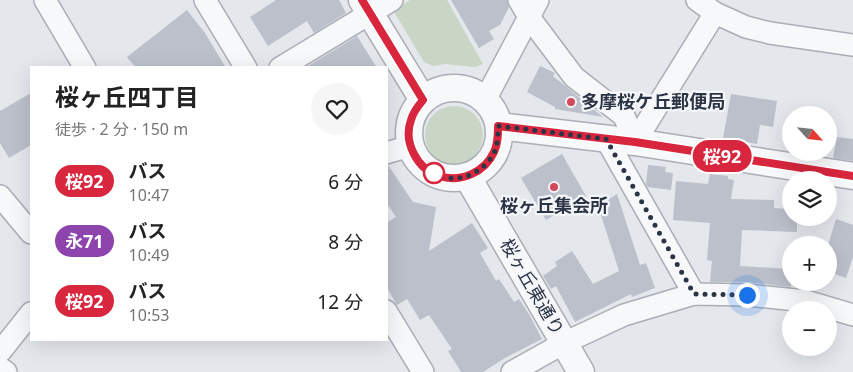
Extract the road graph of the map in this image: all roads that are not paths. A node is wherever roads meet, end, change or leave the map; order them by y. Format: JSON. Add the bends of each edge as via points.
{"nodes":[{"id":1,"x":45,"y":0,"type":"edge"},
{"id":2,"x":205,"y":0,"type":"edge"},
{"id":3,"x":392,"y":0,"type":"edge"},
{"id":4,"x":696,"y":0,"type":"edge"},
{"id":5,"x":366,"y":6,"type":"edge"},
{"id":6,"x":529,"y":6,"type":"edge"},
{"id":7,"x":715,"y":13,"type":"junction"},
{"id":8,"x":853,"y":45,"type":"edge"},
{"id":9,"x":84,"y":66,"type":"edge"},
{"id":10,"x":245,"y":66,"type":"edge"},
{"id":11,"x":283,"y":66,"type":"edge"},
{"id":12,"x":423,"y":100,"type":"junction"},
{"id":13,"x":485,"y":100,"type":"junction"},
{"id":14,"x":498,"y":126,"type":"junction"},
{"id":15,"x":606,"y":139,"type":"junction"},
{"id":16,"x":635,"y":142,"type":"junction"},
{"id":17,"x":398,"y":150,"type":"edge"},
{"id":18,"x":467,"y":176,"type":"junction"},
{"id":19,"x":853,"y":176,"type":"edge"},
{"id":20,"x":0,"y":196,"type":"edge"},
{"id":21,"x":30,"y":232,"type":"edge"},
{"id":22,"x":694,"y":294,"type":"junction"},
{"id":23,"x":30,"y":314,"type":"edge"},
{"id":24,"x":388,"y":314,"type":"edge"},
{"id":25,"x":853,"y":315,"type":"edge"},
{"id":26,"x":564,"y":343,"type":"junction"},
{"id":27,"x":0,"y":352,"type":"edge"},
{"id":28,"x":0,"y":368,"type":"edge"},
{"id":29,"x":6,"y":372,"type":"edge"},
{"id":30,"x":423,"y":372,"type":"edge"},
{"id":31,"x":512,"y":372,"type":"edge"},
{"id":32,"x":581,"y":372,"type":"edge"}],
"edges":[{"from":1,"to":9,"type":"street"},
{"from":2,"to":10,"type":"street"},
{"from":3,"to":5,"type":"street"},
{"from":4,"to":7,"type":"street"},
{"from":5,"to":11,"type":"street"},
{"from":5,"to":12,"type":"street"},
{"from":6,"to":13,"type":"street"},
{"from":6,"to":16,"type":"street","via":[[574,77],[624,116]]},
{"from":7,"to":8,"type":"street","via":[[746,27],[770,33]]},
{"from":7,"to":16,"type":"street"},
{"from":12,"to":13,"type":"street","via":[[448,88],[462,88]]},
{"from":12,"to":17,"type":"street","via":[[410,120],[409,134]]},
{"from":13,"to":14,"type":"street","via":[[494,112]]},
{"from":14,"to":15,"type":"street"},
{"from":14,"to":18,"type":"street","via":[[492,157],[479,171]]},
{"from":15,"to":16,"type":"street"},
{"from":15,"to":22,"type":"street"},
{"from":16,"to":19,"type":"street"},
{"from":17,"to":18,"type":"street","via":[[417,159],[439,176]]},
{"from":18,"to":26,"type":"street","name":"桜ヶ丘東通り"},
{"from":20,"to":21,"type":"street"},
{"from":22,"to":25,"type":"street","via":[[806,301]]},
{"from":22,"to":26,"type":"street","via":[[624,315]]},
{"from":23,"to":27,"type":"street"},
{"from":24,"to":30,"type":"street"},
{"from":26,"to":31,"type":"street"},
{"from":26,"to":32,"type":"street","name":"桜ヶ丘東通り"},
{"from":28,"to":29,"type":"street"}]}
